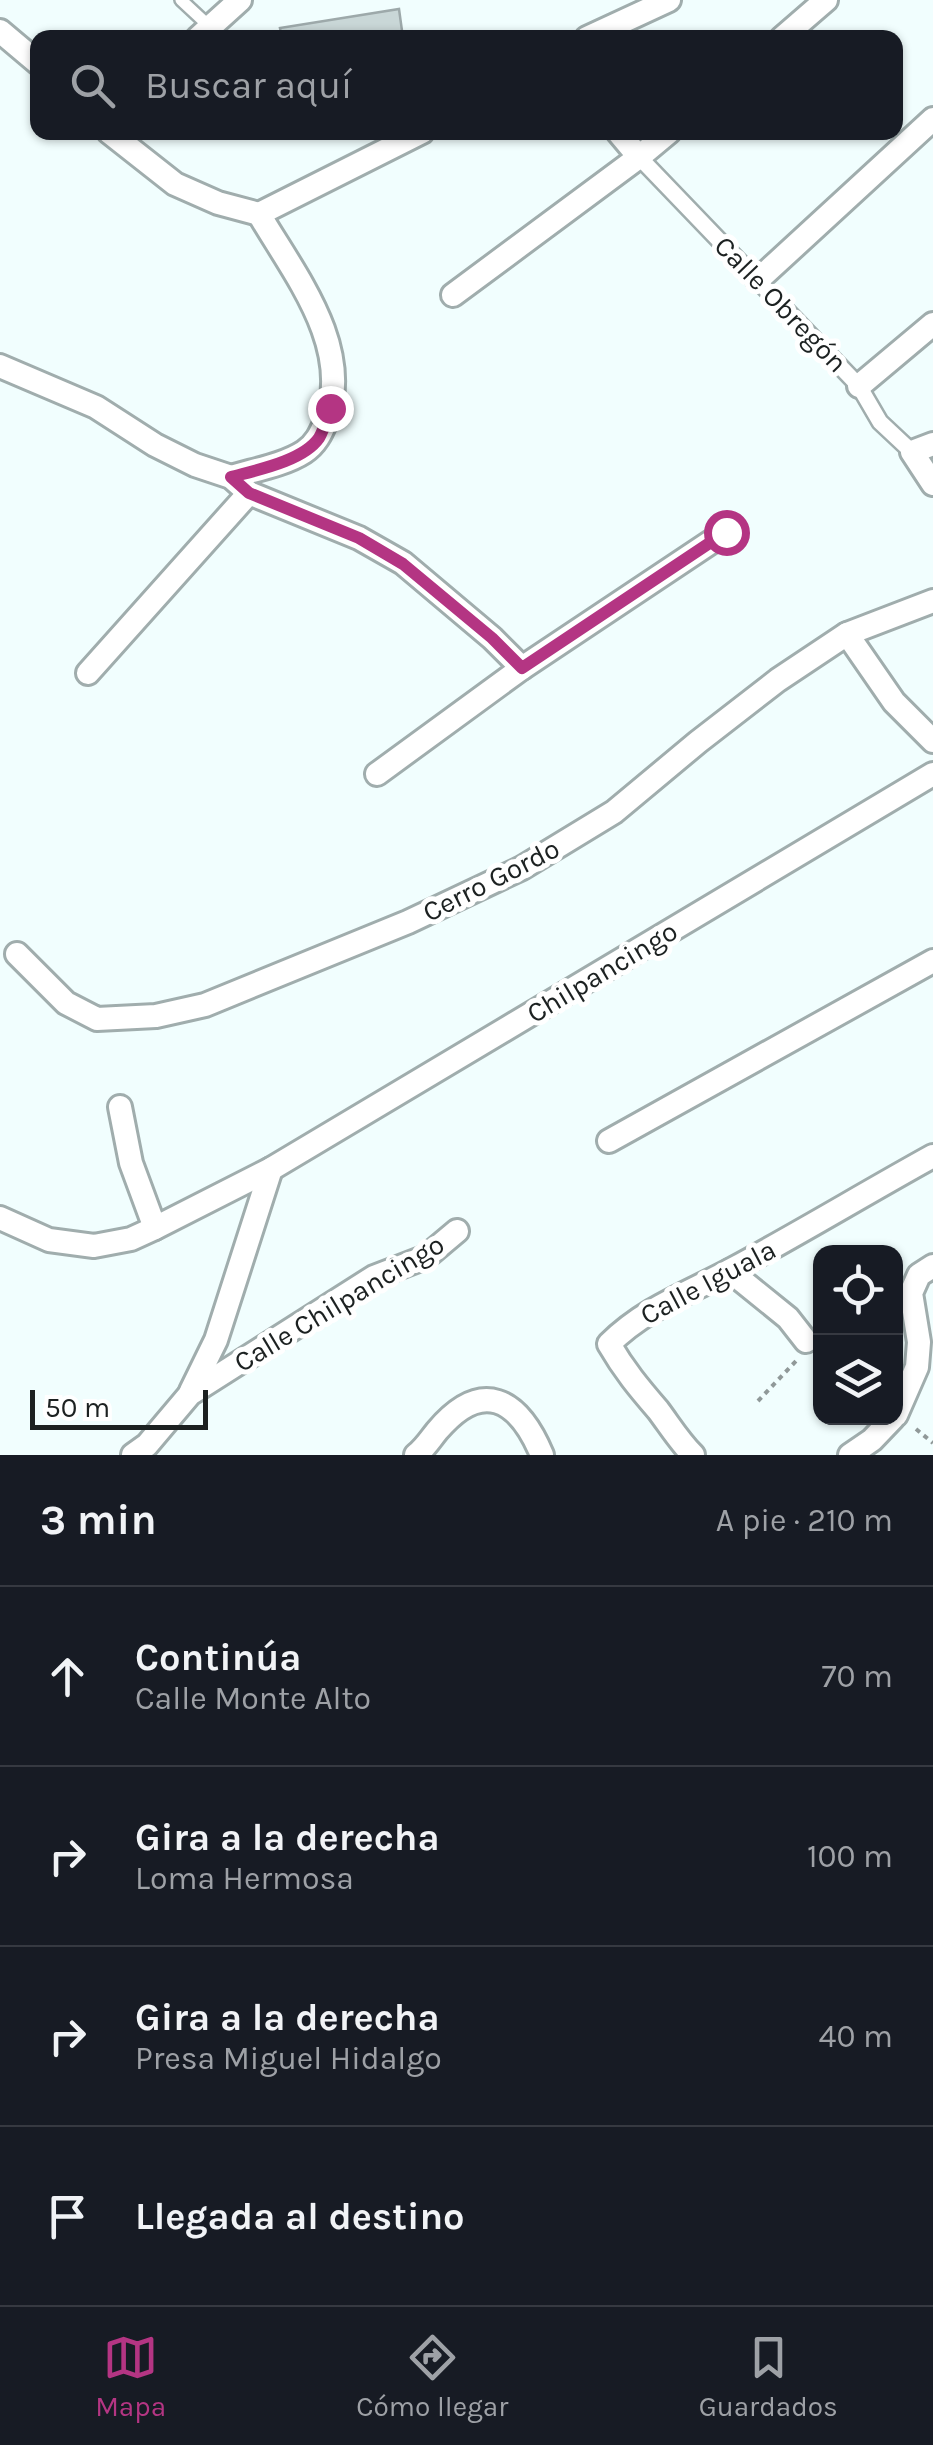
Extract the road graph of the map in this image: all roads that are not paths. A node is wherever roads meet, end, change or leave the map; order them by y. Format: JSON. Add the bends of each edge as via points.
{"nodes":[{"id":1,"x":181,"y":0,"type":"edge"},
{"id":2,"x":240,"y":0,"type":"edge"},
{"id":3,"x":669,"y":0,"type":"edge"},
{"id":4,"x":826,"y":0,"type":"edge"},
{"id":5,"x":203,"y":30,"type":"edge"},
{"id":6,"x":206,"y":30,"type":"edge"},
{"id":7,"x":604,"y":30,"type":"edge"},
{"id":8,"x":791,"y":30,"type":"edge"},
{"id":9,"x":0,"y":31,"type":"edge"},
{"id":10,"x":30,"y":57,"type":"edge"},
{"id":11,"x":933,"y":119,"type":"edge"},
{"id":12,"x":406,"y":140,"type":"edge"},
{"id":13,"x":624,"y":140,"type":"edge"},
{"id":14,"x":660,"y":140,"type":"edge"},
{"id":15,"x":138,"y":144,"type":"edge"},
{"id":16,"x":639,"y":158,"type":"junction"},
{"id":17,"x":258,"y":214,"type":"junction"},
{"id":18,"x":758,"y":280,"type":"junction"},
{"id":19,"x":454,"y":295,"type":"dead end"},
{"id":20,"x":933,"y":324,"type":"edge"},
{"id":21,"x":0,"y":366,"type":"edge"},
{"id":22,"x":859,"y":386,"type":"junction"},
{"id":23,"x":922,"y":448,"type":"edge"},
{"id":24,"x":231,"y":477,"type":"junction"},
{"id":25,"x":933,"y":484,"type":"edge"},
{"id":26,"x":249,"y":493,"type":"junction"},
{"id":27,"x":726,"y":532,"type":"dead end"},
{"id":28,"x":933,"y":600,"type":"edge"},
{"id":29,"x":847,"y":634,"type":"junction"},
{"id":30,"x":522,"y":668,"type":"junction"},
{"id":31,"x":88,"y":672,"type":"dead end"},
{"id":32,"x":933,"y":741,"type":"edge"},
{"id":33,"x":377,"y":774,"type":"dead end"},
{"id":34,"x":933,"y":774,"type":"edge"},
{"id":35,"x":17,"y":954,"type":"dead end"},
{"id":36,"x":933,"y":961,"type":"edge"},
{"id":37,"x":120,"y":1107,"type":"dead end"},
{"id":38,"x":609,"y":1141,"type":"dead end"},
{"id":39,"x":933,"y":1156,"type":"edge"},
{"id":40,"x":271,"y":1170,"type":"junction"},
{"id":41,"x":0,"y":1218,"type":"edge"},
{"id":42,"x":155,"y":1228,"type":"junction"},
{"id":43,"x":457,"y":1231,"type":"dead end"},
{"id":44,"x":933,"y":1266,"type":"edge"},
{"id":45,"x":730,"y":1271,"type":"junction"},
{"id":46,"x":806,"y":1341,"type":"road end"},
{"id":47,"x":190,"y":1394,"type":"junction"},
{"id":48,"x":903,"y":1396,"type":"edge"},
{"id":49,"x":886,"y":1425,"type":"edge"},
{"id":50,"x":133,"y":1455,"type":"edge"},
{"id":51,"x":416,"y":1455,"type":"edge"},
{"id":52,"x":542,"y":1455,"type":"edge"},
{"id":53,"x":694,"y":1455,"type":"edge"},
{"id":54,"x":850,"y":1455,"type":"edge"}],
"edges":[{"from":1,"to":5,"type":"lane"},
{"from":2,"to":6,"type":"street"},
{"from":3,"to":7,"type":"street"},
{"from":4,"to":8,"type":"street"},
{"from":9,"to":10,"type":"street"},
{"from":11,"to":18,"type":"street"},
{"from":12,"to":17,"type":"street"},
{"from":13,"to":16,"type":"street","name":"Calle Obregón"},
{"from":14,"to":16,"type":"street"},
{"from":15,"to":17,"type":"street","via":[[175,184]]},
{"from":16,"to":18,"type":"street","name":"Calle Obregón"},
{"from":16,"to":19,"type":"street"},
{"from":17,"to":24,"type":"street","via":[[318,317],[332,370],[330,408],[319,438],[304,452]]},
{"from":18,"to":22,"type":"street","name":"Calle Obregón"},
{"from":20,"to":22,"type":"street"},
{"from":21,"to":24,"type":"street","via":[[96,407],[194,465]]},
{"from":22,"to":23,"type":"street","name":"Calle Obregón","via":[[880,422]]},
{"from":23,"to":25,"type":"street","name":"Calle Obregón"},
{"from":24,"to":26,"type":"street"},
{"from":26,"to":30,"type":"street","via":[[359,538],[403,564]]},
{"from":26,"to":31,"type":"street"},
{"from":27,"to":30,"type":"street"},
{"from":28,"to":29,"type":"street","name":"Cerro Gordo"},
{"from":29,"to":32,"type":"street","via":[[894,702]]},
{"from":29,"to":35,"type":"street","name":"Cerro Gordo","via":[[765,690],[614,812],[554,850],[408,922],[205,1005],[97,1020],[66,1003]]},
{"from":30,"to":33,"type":"street"},
{"from":34,"to":40,"type":"street","name":"Chilpancingo"},
{"from":36,"to":38,"type":"street"},
{"from":37,"to":42,"type":"street"},
{"from":39,"to":45,"type":"street","name":"Calle Iguala"},
{"from":40,"to":42,"type":"street"},
{"from":40,"to":47,"type":"street","via":[[216,1340]]},
{"from":41,"to":42,"type":"street","via":[[49,1240],[94,1246]]},
{"from":43,"to":47,"type":"street","name":"Calle Chilpancingo","via":[[426,1257],[374,1277]]},
{"from":44,"to":48,"type":"street","via":[[919,1275],[912,1292],[919,1342]]},
{"from":45,"to":46,"type":"street"},
{"from":45,"to":53,"type":"street","name":"Calle Iguala","via":[[666,1301],[609,1344]]},
{"from":47,"to":50,"type":"street","name":"Calle Chilpancingo"},
{"from":49,"to":54,"type":"street"},
{"from":51,"to":52,"type":"street","via":[[458,1412],[496,1399],[526,1424]]}]}
